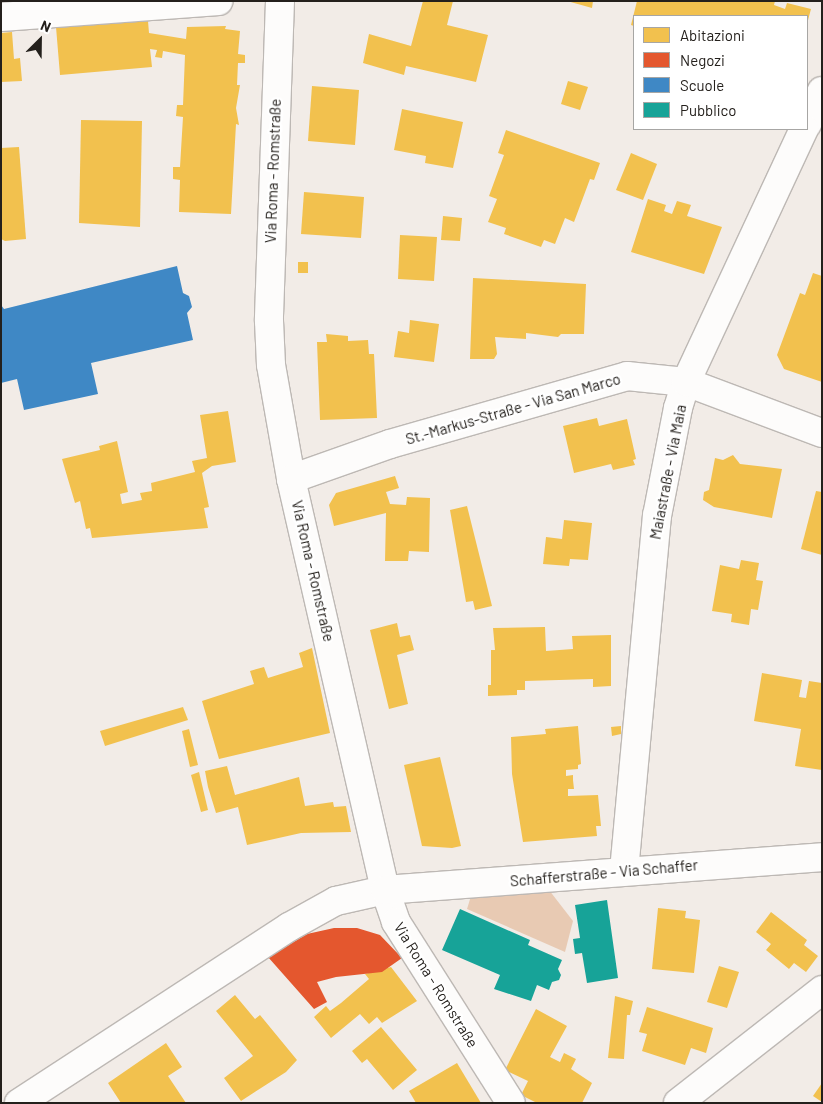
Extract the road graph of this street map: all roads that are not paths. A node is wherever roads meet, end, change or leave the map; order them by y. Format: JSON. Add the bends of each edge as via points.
{"nodes":[{"id":1,"x":218,"y":1,"type":"edge"},
{"id":2,"x":280,"y":1,"type":"edge"},
{"id":3,"x":1,"y":17,"type":"edge"},
{"id":4,"x":822,"y":92,"type":"edge"},
{"id":5,"x":808,"y":122,"type":"edge"},
{"id":6,"x":804,"y":130,"type":"edge"},
{"id":7,"x":686,"y":382,"type":"junction"},
{"id":8,"x":822,"y":433,"type":"edge"},
{"id":9,"x":291,"y":479,"type":"junction"},
{"id":10,"x":822,"y":857,"type":"edge"},
{"id":11,"x":624,"y":871,"type":"junction"},
{"id":12,"x":386,"y":890,"type":"junction"},
{"id":13,"x":822,"y":990,"type":"edge"},
{"id":14,"x":19,"y":1103,"type":"edge"},
{"id":15,"x":511,"y":1103,"type":"edge"},
{"id":16,"x":678,"y":1103,"type":"edge"}],
"edges":[{"from":1,"to":3,"type":"street"},
{"from":2,"to":9,"type":"street","name":"Via Roma - Romstraße","via":[[269,321],[271,365]]},
{"from":4,"to":5,"type":"street"},
{"from":6,"to":7,"type":"street","name":"Maiastraße - Via Maia"},
{"from":7,"to":8,"type":"street","name":"St.-Markus-Straße - Via San Marco"},
{"from":7,"to":9,"type":"street","name":"St.-Markus-Straße - Via San Marco","via":[[628,376],[390,444]]},
{"from":7,"to":11,"type":"street","name":"Maiastraße - Via Maia","via":[[657,516]]},
{"from":9,"to":12,"type":"street","name":"Via Roma - Romstraße"},
{"from":10,"to":11,"type":"street","name":"Schafferstraße - Via Schaffer"},
{"from":11,"to":12,"type":"street","name":"Schafferstraße - Via Schaffer"},
{"from":12,"to":14,"type":"street","name":"Schafferstraße - Via Schaffer","via":[[336,901],[289,927]]},
{"from":12,"to":15,"type":"street","name":"Via Roma - Romstraße","via":[[406,942]]},
{"from":13,"to":16,"type":"street"}]}
